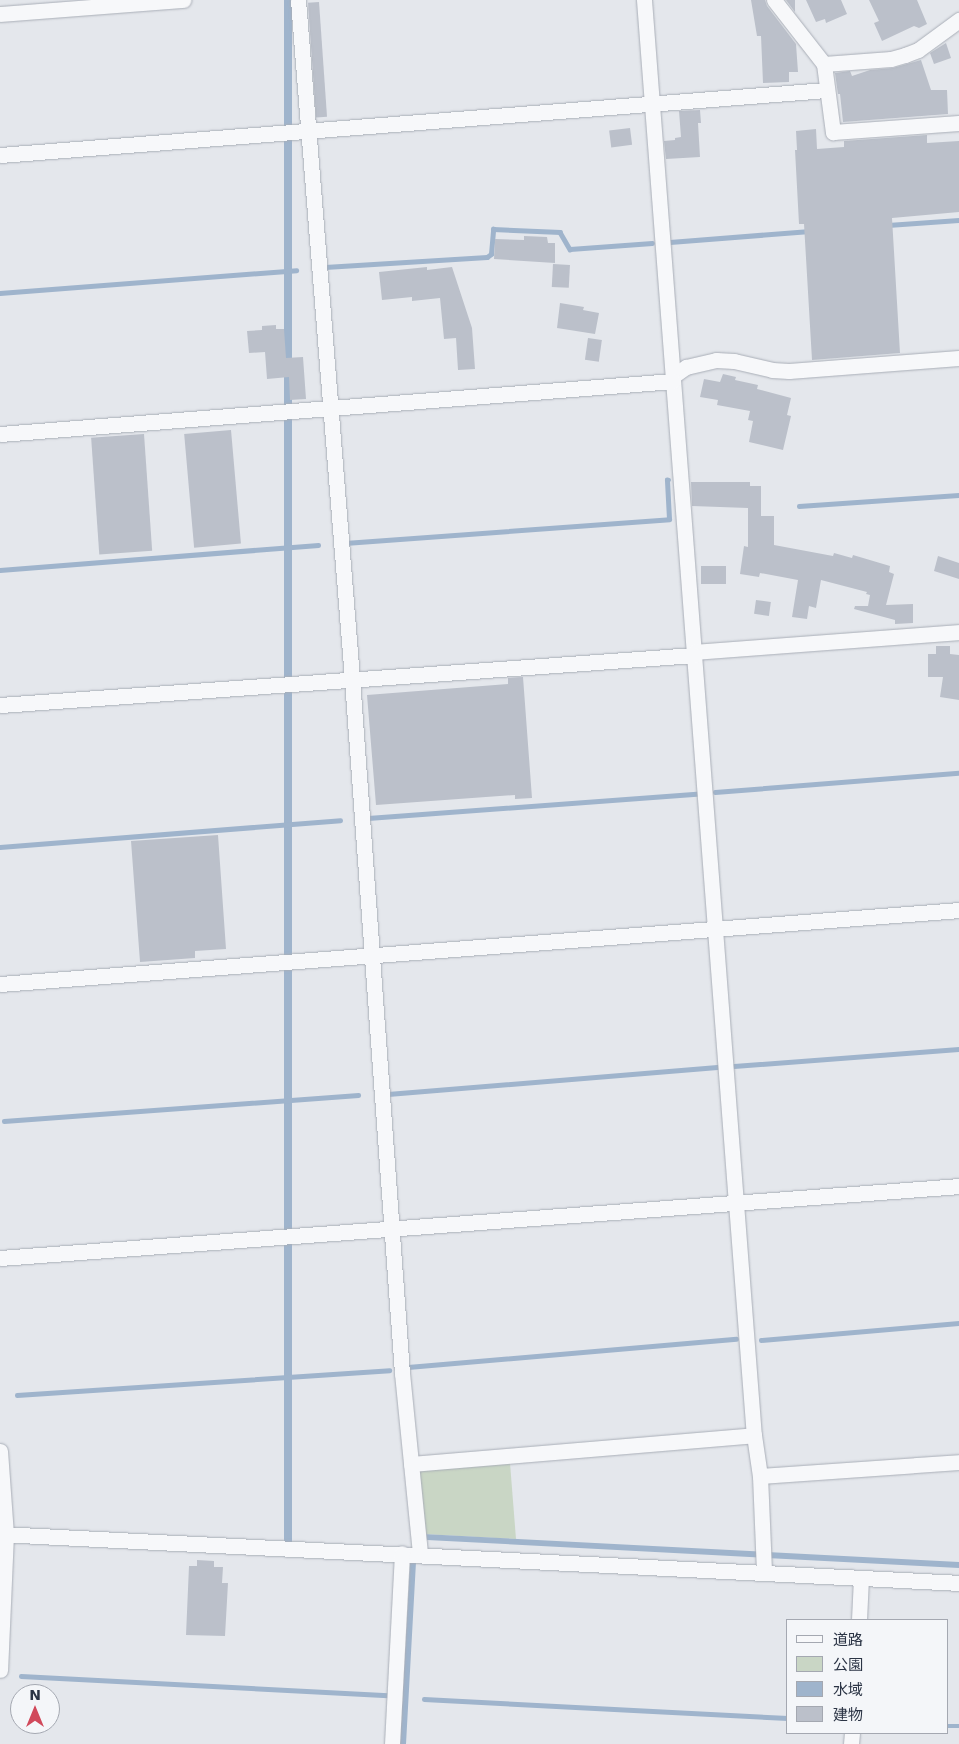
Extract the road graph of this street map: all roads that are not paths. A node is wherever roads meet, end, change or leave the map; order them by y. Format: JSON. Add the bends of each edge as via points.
{"nodes":[{"id":1,"x":183,"y":0,"type":"edge"},
{"id":2,"x":298,"y":0,"type":"edge"},
{"id":3,"x":644,"y":0,"type":"edge"},
{"id":4,"x":774,"y":0,"type":"edge"},
{"id":5,"x":0,"y":14,"type":"edge"},
{"id":6,"x":959,"y":20,"type":"edge"},
{"id":7,"x":824,"y":64,"type":"junction"},
{"id":8,"x":826,"y":90,"type":"junction"},
{"id":9,"x":652,"y":105,"type":"junction"},
{"id":10,"x":959,"y":123,"type":"edge"},
{"id":11,"x":301,"y":132,"type":"junction"},
{"id":12,"x":0,"y":155,"type":"edge"},
{"id":13,"x":959,"y":358,"type":"edge"},
{"id":14,"x":673,"y":379,"type":"junction"},
{"id":15,"x":322,"y":409,"type":"junction"},
{"id":16,"x":0,"y":434,"type":"edge"},
{"id":17,"x":959,"y":632,"type":"edge"},
{"id":18,"x":694,"y":653,"type":"junction"},
{"id":19,"x":344,"y":680,"type":"junction"},
{"id":20,"x":0,"y":705,"type":"edge"},
{"id":21,"x":959,"y":910,"type":"edge"},
{"id":22,"x":716,"y":928,"type":"junction"},
{"id":23,"x":364,"y":957,"type":"junction"},
{"id":24,"x":0,"y":984,"type":"edge"},
{"id":25,"x":959,"y":1186,"type":"edge"},
{"id":26,"x":736,"y":1203,"type":"junction"},
{"id":27,"x":386,"y":1230,"type":"junction"},
{"id":28,"x":0,"y":1258,"type":"edge"},
{"id":29,"x":754,"y":1434,"type":"junction"},
{"id":30,"x":0,"y":1451,"type":"edge"},
{"id":31,"x":959,"y":1462,"type":"edge"},
{"id":32,"x":411,"y":1464,"type":"junction"},
{"id":33,"x":760,"y":1476,"type":"junction"},
{"id":34,"x":3,"y":1534,"type":"edge"},
{"id":35,"x":402,"y":1553,"type":"junction"},
{"id":36,"x":420,"y":1554,"type":"junction"},
{"id":37,"x":764,"y":1561,"type":"junction"},
{"id":38,"x":861,"y":1578,"type":"junction"},
{"id":39,"x":959,"y":1582,"type":"edge"},
{"id":40,"x":859,"y":1619,"type":"edge"},
{"id":41,"x":0,"y":1670,"type":"edge"},
{"id":42,"x":392,"y":1744,"type":"edge"}],
"edges":[{"from":1,"to":5,"type":"street"},
{"from":2,"to":11,"type":"street"},
{"from":3,"to":9,"type":"street"},
{"from":4,"to":7,"type":"street"},
{"from":6,"to":7,"type":"street","via":[[918,50],[905,55]]},
{"from":7,"to":8,"type":"street"},
{"from":8,"to":9,"type":"street"},
{"from":8,"to":10,"type":"street","via":[[832,132]]},
{"from":9,"to":11,"type":"street"},
{"from":9,"to":14,"type":"street"},
{"from":11,"to":12,"type":"street"},
{"from":11,"to":15,"type":"street"},
{"from":13,"to":14,"type":"street","via":[[789,371],[734,360],[716,360],[686,367]]},
{"from":14,"to":15,"type":"street"},
{"from":14,"to":18,"type":"street"},
{"from":15,"to":16,"type":"street"},
{"from":15,"to":19,"type":"street"},
{"from":17,"to":18,"type":"street"},
{"from":18,"to":19,"type":"street"},
{"from":18,"to":22,"type":"street"},
{"from":19,"to":20,"type":"street"},
{"from":19,"to":23,"type":"street"},
{"from":21,"to":22,"type":"street"},
{"from":22,"to":23,"type":"street"},
{"from":22,"to":26,"type":"street"},
{"from":23,"to":24,"type":"street"},
{"from":23,"to":27,"type":"street"},
{"from":25,"to":26,"type":"street"},
{"from":26,"to":27,"type":"street"},
{"from":26,"to":29,"type":"street"},
{"from":27,"to":28,"type":"street"},
{"from":27,"to":32,"type":"street"},
{"from":29,"to":32,"type":"street"},
{"from":29,"to":33,"type":"street"},
{"from":30,"to":34,"type":"street"},
{"from":31,"to":33,"type":"street"},
{"from":32,"to":36,"type":"street"},
{"from":33,"to":37,"type":"street"},
{"from":34,"to":35,"type":"street"},
{"from":34,"to":41,"type":"street"},
{"from":35,"to":36,"type":"street"},
{"from":35,"to":42,"type":"street"},
{"from":36,"to":37,"type":"street"},
{"from":37,"to":38,"type":"street"},
{"from":38,"to":39,"type":"street"},
{"from":38,"to":40,"type":"street"}]}
